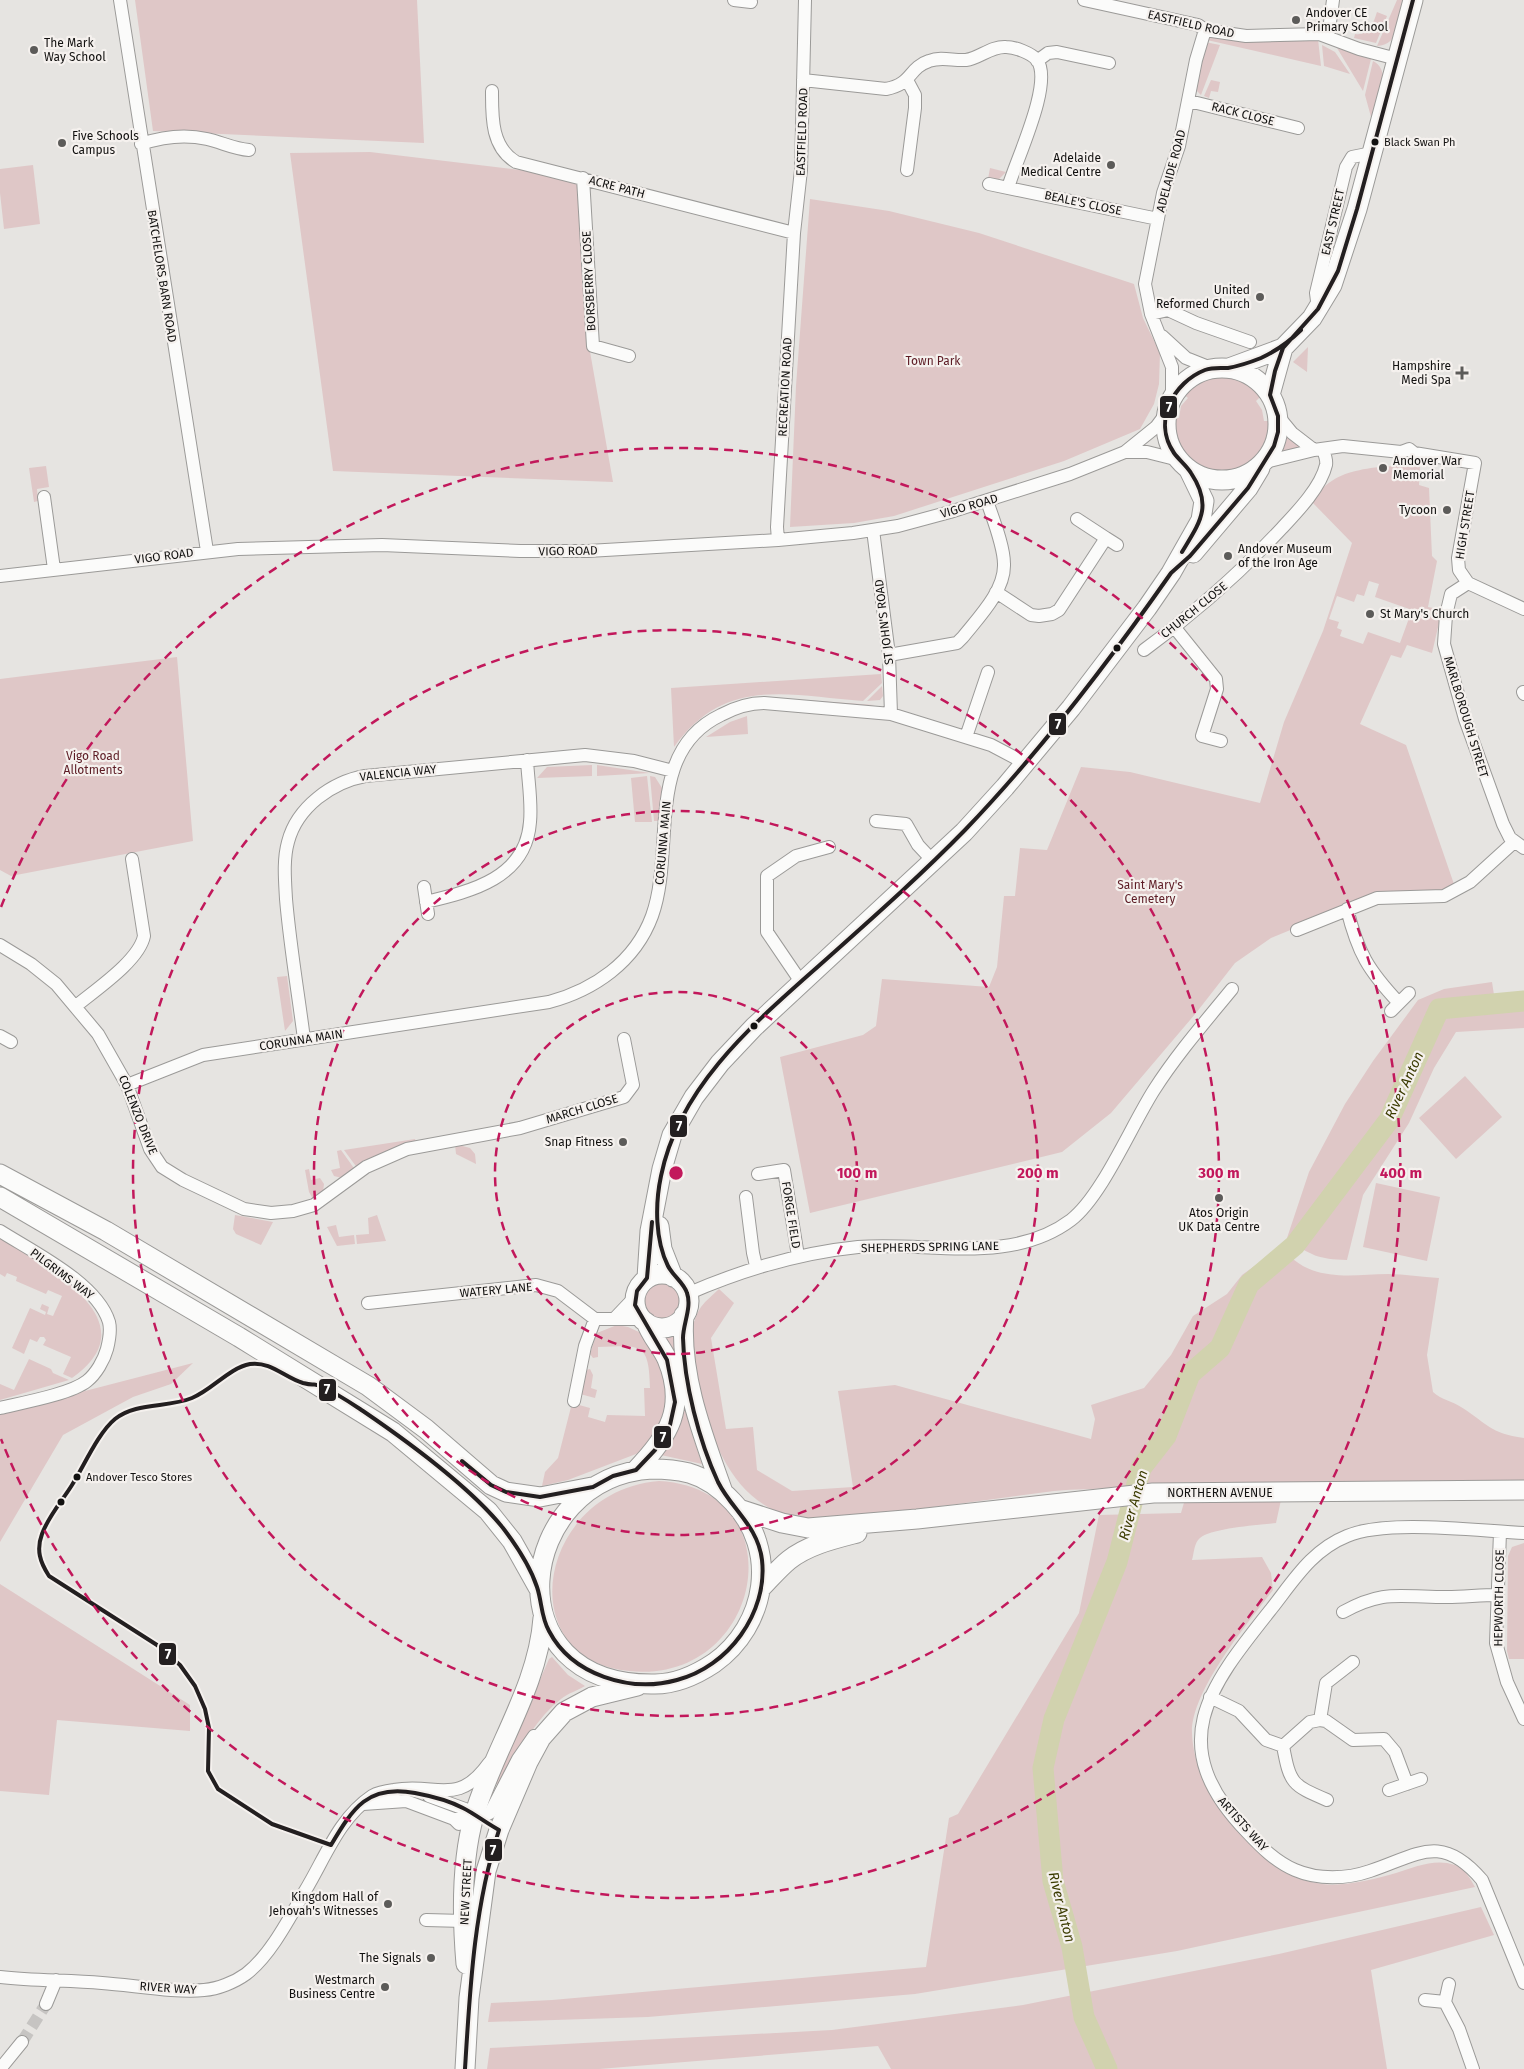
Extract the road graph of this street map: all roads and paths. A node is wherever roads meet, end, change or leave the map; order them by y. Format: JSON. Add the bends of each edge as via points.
{"nodes":[{"id":1,"x":120,"y":0,"type":"edge"},
{"id":2,"x":734,"y":0,"type":"edge"},
{"id":3,"x":805,"y":0,"type":"edge"},
{"id":4,"x":1084,"y":0,"type":"edge"},
{"id":5,"x":1333,"y":0,"type":"edge"},
{"id":6,"x":1413,"y":0,"type":"edge"},
{"id":7,"x":751,"y":2,"type":"dead end"},
{"id":8,"x":1205,"y":30,"type":"junction"},
{"id":9,"x":1328,"y":37,"type":"junction"},
{"id":10,"x":1397,"y":58,"type":"junction"},
{"id":11,"x":1037,"y":61,"type":"junction"},
{"id":12,"x":1110,"y":64,"type":"dead end"},
{"id":13,"x":803,"y":80,"type":"junction"},
{"id":14,"x":907,"y":80,"type":"junction"},
{"id":15,"x":492,"y":91,"type":"dead end"},
{"id":16,"x":1189,"y":101,"type":"junction"},
{"id":17,"x":1298,"y":128,"type":"dead end"},
{"id":18,"x":141,"y":144,"type":"junction"},
{"id":19,"x":249,"y":150,"type":"dead end"},
{"id":20,"x":907,"y":170,"type":"dead end"},
{"id":21,"x":583,"y":178,"type":"junction"},
{"id":22,"x":989,"y":184,"type":"dead end"},
{"id":23,"x":1008,"y":188,"type":"junction"},
{"id":24,"x":1158,"y":219,"type":"junction"},
{"id":25,"x":794,"y":233,"type":"junction"},
{"id":26,"x":1151,"y":314,"type":"junction"},
{"id":27,"x":1161,"y":334,"type":"junction"},
{"id":28,"x":1250,"y":342,"type":"dead end"},
{"id":29,"x":1283,"y":348,"type":"junction"},
{"id":30,"x":629,"y":356,"type":"dead end"},
{"id":31,"x":1220,"y":368,"type":"junction"},
{"id":32,"x":1172,"y":395,"type":"junction"},
{"id":33,"x":1270,"y":395,"type":"junction"},
{"id":34,"x":1165,"y":415,"type":"junction"},
{"id":35,"x":1278,"y":416,"type":"junction"},
{"id":36,"x":1319,"y":450,"type":"junction"},
{"id":37,"x":1125,"y":452,"type":"junction"},
{"id":38,"x":1184,"y":465,"type":"junction"},
{"id":39,"x":1263,"y":465,"type":"junction"},
{"id":40,"x":44,"y":497,"type":"dead end"},
{"id":41,"x":987,"y":501,"type":"junction"},
{"id":42,"x":1077,"y":519,"type":"dead end"},
{"id":43,"x":873,"y":530,"type":"junction"},
{"id":44,"x":778,"y":540,"type":"junction"},
{"id":45,"x":206,"y":551,"type":"junction"},
{"id":46,"x":54,"y":569,"type":"junction"},
{"id":47,"x":1171,"y":573,"type":"junction"},
{"id":48,"x":0,"y":576,"type":"edge"},
{"id":49,"x":1468,"y":583,"type":"junction"},
{"id":50,"x":996,"y":592,"type":"junction"},
{"id":51,"x":1524,"y":609,"type":"edge"},
{"id":52,"x":1175,"y":628,"type":"junction"},
{"id":53,"x":1144,"y":650,"type":"dead end"},
{"id":54,"x":889,"y":655,"type":"junction"},
{"id":55,"x":988,"y":672,"type":"dead end"},
{"id":56,"x":891,"y":714,"type":"junction"},
{"id":57,"x":966,"y":737,"type":"junction"},
{"id":58,"x":1221,"y":741,"type":"dead end"},
{"id":59,"x":526,"y":760,"type":"junction"},
{"id":60,"x":1025,"y":763,"type":"junction"},
{"id":61,"x":673,"y":771,"type":"junction"},
{"id":62,"x":876,"y":821,"type":"dead end"},
{"id":63,"x":1519,"y":845,"type":"edge"},
{"id":64,"x":829,"y":847,"type":"dead end"},
{"id":65,"x":132,"y":859,"type":"dead end"},
{"id":66,"x":933,"y":862,"type":"junction"},
{"id":67,"x":424,"y":887,"type":"dead end"},
{"id":68,"x":1347,"y":909,"type":"junction"},
{"id":69,"x":1297,"y":930,"type":"dead end"},
{"id":70,"x":2,"y":950,"type":"edge"},
{"id":71,"x":801,"y":982,"type":"junction"},
{"id":72,"x":1232,"y":989,"type":"dead end"},
{"id":73,"x":1410,"y":994,"type":"dead end"},
{"id":74,"x":76,"y":1006,"type":"junction"},
{"id":75,"x":304,"y":1039,"type":"junction"},
{"id":76,"x":624,"y":1039,"type":"dead end"},
{"id":77,"x":127,"y":1085,"type":"junction"},
{"id":78,"x":480,"y":1135,"type":"joint"},
{"id":79,"x":0,"y":1174,"type":"edge"},
{"id":80,"x":758,"y":1174,"type":"dead end"},
{"id":81,"x":0,"y":1197,"type":"edge"},
{"id":82,"x":746,"y":1197,"type":"dead end"},
{"id":83,"x":656,"y":1204,"type":"junction"},
{"id":84,"x":0,"y":1231,"type":"edge"},
{"id":85,"x":798,"y":1256,"type":"junction"},
{"id":86,"x":756,"y":1266,"type":"junction"},
{"id":87,"x":673,"y":1277,"type":"junction"},
{"id":88,"x":647,"y":1278,"type":"junction"},
{"id":89,"x":688,"y":1294,"type":"junction"},
{"id":90,"x":635,"y":1297,"type":"junction"},
{"id":91,"x":368,"y":1303,"type":"dead end"},
{"id":92,"x":684,"y":1315,"type":"junction"},
{"id":93,"x":615,"y":1318,"type":"junction"},
{"id":94,"x":596,"y":1319,"type":"junction"},
{"id":95,"x":644,"y":1320,"type":"junction"},
{"id":96,"x":574,"y":1401,"type":"dead end"},
{"id":97,"x":0,"y":1408,"type":"edge"},
{"id":98,"x":636,"y":1470,"type":"junction"},
{"id":99,"x":593,"y":1487,"type":"junction"},
{"id":100,"x":1524,"y":1490,"type":"edge"},
{"id":101,"x":723,"y":1492,"type":"junction"},
{"id":102,"x":740,"y":1509,"type":"junction"},
{"id":103,"x":917,"y":1519,"type":"junction"},
{"id":104,"x":1500,"y":1532,"type":"junction"},
{"id":105,"x":1524,"y":1533,"type":"edge"},
{"id":106,"x":761,"y":1588,"type":"junction"},
{"id":107,"x":539,"y":1589,"type":"junction"},
{"id":108,"x":1497,"y":1595,"type":"junction"},
{"id":109,"x":1342,"y":1612,"type":"dead end"},
{"id":110,"x":543,"y":1618,"type":"junction"},
{"id":111,"x":1353,"y":1662,"type":"dead end"},
{"id":112,"x":642,"y":1684,"type":"junction"},
{"id":113,"x":1210,"y":1697,"type":"junction"},
{"id":114,"x":1523,"y":1714,"type":"edge"},
{"id":115,"x":1320,"y":1720,"type":"junction"},
{"id":116,"x":550,"y":1726,"type":"junction"},
{"id":117,"x":1284,"y":1746,"type":"junction"},
{"id":118,"x":499,"y":1749,"type":"junction"},
{"id":119,"x":1421,"y":1779,"type":"dead end"},
{"id":120,"x":1406,"y":1784,"type":"junction"},
{"id":121,"x":395,"y":1790,"type":"junction"},
{"id":122,"x":1389,"y":1790,"type":"dead end"},
{"id":123,"x":1327,"y":1800,"type":"dead end"},
{"id":124,"x":363,"y":1804,"type":"junction"},
{"id":125,"x":474,"y":1817,"type":"junction"},
{"id":126,"x":454,"y":1819,"type":"junction"},
{"id":127,"x":499,"y":1830,"type":"junction"},
{"id":128,"x":470,"y":1842,"type":"junction"},
{"id":129,"x":426,"y":1920,"type":"dead end"},
{"id":130,"x":464,"y":1921,"type":"junction"},
{"id":131,"x":1518,"y":1955,"type":"edge"},
{"id":132,"x":0,"y":1977,"type":"edge"},
{"id":133,"x":56,"y":1980,"type":"junction"},
{"id":134,"x":1524,"y":1983,"type":"edge"},
{"id":135,"x":1449,"y":1984,"type":"dead end"},
{"id":136,"x":469,"y":1998,"type":"junction"},
{"id":137,"x":1425,"y":2000,"type":"dead end"},
{"id":138,"x":1445,"y":2002,"type":"junction"},
{"id":139,"x":46,"y":2004,"type":"tunnel mouth"},
{"id":140,"x":22,"y":2042,"type":"tunnel mouth"},
{"id":141,"x":0,"y":2069,"type":"edge"},
{"id":142,"x":465,"y":2069,"type":"edge"},
{"id":143,"x":1473,"y":2069,"type":"edge"}],
"edges":[{"from":1,"to":18,"type":"street","name":"BATCHELORS BARN ROAD"},
{"from":2,"to":7,"type":"street"},
{"from":3,"to":13,"type":"street","name":"EASTFIELD ROAD"},
{"from":4,"to":8,"type":"street","name":"EASTFIELD ROAD","via":[[1198,25]]},
{"from":5,"to":9,"type":"street"},
{"from":6,"to":10,"type":"main road","name":"EAST STREET"},
{"from":8,"to":9,"type":"street","name":"EASTFIELD ROAD","via":[[1246,36],[1310,34]]},
{"from":8,"to":16,"type":"street","name":"ADELAIDE ROAD"},
{"from":9,"to":10,"type":"street"},
{"from":10,"to":29,"type":"main road","name":"EAST STREET","via":[[1338,270],[1318,309]]},
{"from":11,"to":12,"type":"street","via":[[1057,52]]},
{"from":11,"to":14,"type":"street","via":[[1013,48],[998,48],[967,60],[942,58],[926,62],[917,67]]},
{"from":11,"to":23,"type":"street","via":[[1040,80],[1037,107]]},
{"from":13,"to":14,"type":"street","via":[[886,89],[900,86]]},
{"from":13,"to":25,"type":"street","name":"EASTFIELD ROAD","via":[[801,170]]},
{"from":14,"to":20,"type":"street","via":[[915,95]]},
{"from":15,"to":21,"type":"street","name":"ACRE PATH","via":[[493,127],[507,157]]},
{"from":16,"to":17,"type":"street","name":"RACK CLOSE"},
{"from":16,"to":24,"type":"street","name":"ADELAIDE ROAD"},
{"from":18,"to":19,"type":"street","via":[[164,137],[187,137]]},
{"from":18,"to":45,"type":"street","name":"BATCHELORS BARN ROAD"},
{"from":21,"to":25,"type":"street","name":"ACRE PATH"},
{"from":21,"to":30,"type":"street","name":"BORSBERRY CLOSE","via":[[593,346]]},
{"from":22,"to":23,"type":"street","name":"BEALE'S CLOSE"},
{"from":23,"to":24,"type":"street","name":"BEALE'S CLOSE"},
{"from":24,"to":26,"type":"street","name":"ADELAIDE ROAD","via":[[1144,284]]},
{"from":25,"to":44,"type":"street","name":"RECREATION ROAD"},
{"from":26,"to":27,"type":"street","name":"ADELAIDE ROAD"},
{"from":26,"to":28,"type":"street","via":[[1168,310]]},
{"from":27,"to":31,"type":"street","name":"ADELAIDE ROAD","via":[[1186,358]]},
{"from":27,"to":32,"type":"street","name":"ADELAIDE ROAD","via":[[1172,367]]},
{"from":29,"to":31,"type":"main road","name":"EAST STREET"},
{"from":29,"to":33,"type":"main road","name":"EAST STREET"},
{"from":31,"to":32,"type":"main road","via":[[1189,378]]},
{"from":31,"to":33,"type":"main road","via":[[1253,377]]},
{"from":32,"to":34,"type":"main road"},
{"from":33,"to":35,"type":"main road"},
{"from":34,"to":37,"type":"street","name":"VIGO ROAD","via":[[1156,427]]},
{"from":34,"to":38,"type":"main road","via":[[1168,440]]},
{"from":35,"to":36,"type":"street","via":[[1297,437]]},
{"from":35,"to":39,"type":"main road","via":[[1276,440]]},
{"from":36,"to":39,"type":"street"},
{"from":36,"to":49,"type":"street","name":"HIGH STREET","via":[[1343,446],[1401,452],[1409,449],[1414,453],[1475,463],[1458,566]]},
{"from":36,"to":52,"type":"street","name":"CHURCH CLOSE","via":[[1326,459],[1324,471],[1303,505],[1239,574]]},
{"from":37,"to":38,"type":"street","name":"VIGO ROAD","via":[[1147,452]]},
{"from":37,"to":41,"type":"street","name":"VIGO ROAD","via":[[1043,484]]},
{"from":38,"to":39,"type":"main road","via":[[1205,476],[1226,479],[1243,476]]},
{"from":38,"to":47,"type":"main road","via":[[1202,494],[1204,514]]},
{"from":39,"to":47,"type":"main road","via":[[1248,488]]},
{"from":40,"to":46,"type":"street"},
{"from":41,"to":43,"type":"street","name":"VIGO ROAD"},
{"from":41,"to":50,"type":"street","via":[[1004,564]]},
{"from":42,"to":50,"type":"street","via":[[1112,541],[1059,610],[1039,616],[1031,614]]},
{"from":43,"to":44,"type":"street","name":"VIGO ROAD"},
{"from":43,"to":54,"type":"street","name":"ST JOHN'S ROAD"},
{"from":44,"to":45,"type":"street","name":"VIGO ROAD","via":[[572,551],[358,544]]},
{"from":45,"to":46,"type":"street","name":"VIGO ROAD"},
{"from":46,"to":48,"type":"street","name":"VIGO ROAD"},
{"from":47,"to":60,"type":"main road"},
{"from":49,"to":51,"type":"street"},
{"from":49,"to":63,"type":"street","name":"MARLBOROUGH STREET","via":[[1451,594],[1440,649],[1503,824]]},
{"from":50,"to":54,"type":"street","via":[[957,643]]},
{"from":52,"to":53,"type":"street","name":"CHURCH CLOSE"},
{"from":52,"to":58,"type":"street","via":[[1216,679],[1217,689],[1196,736]]},
{"from":54,"to":56,"type":"street","name":"ST JOHN'S ROAD"},
{"from":55,"to":57,"type":"street"},
{"from":56,"to":57,"type":"street","name":"CORUNNA MAIN"},
{"from":56,"to":61,"type":"street","name":"CORUNNA MAIN","via":[[745,704],[705,724],[690,741]]},
{"from":57,"to":60,"type":"street","name":"CORUNNA MAIN","via":[[1013,754]]},
{"from":59,"to":61,"type":"street","name":"VALENCIA WAY","via":[[585,754]]},
{"from":59,"to":67,"type":"street","via":[[531,819],[518,859],[481,887],[427,908]]},
{"from":59,"to":75,"type":"street","name":"VALENCIA WAY","via":[[354,778],[322,794],[305,810],[288,842],[285,877]]},
{"from":60,"to":66,"type":"main road"},
{"from":61,"to":75,"type":"street","name":"CORUNNA MAIN","via":[[665,810],[662,873],[652,917],[635,947],[607,976],[585,990],[549,1002]]},
{"from":62,"to":66,"type":"street","via":[[906,824]]},
{"from":63,"to":68,"type":"street","via":[[1470,882],[1444,896],[1378,898]]},
{"from":64,"to":71,"type":"street","via":[[796,856],[767,876],[766,932]]},
{"from":65,"to":74,"type":"street","via":[[144,936],[142,943],[132,958]]},
{"from":66,"to":71,"type":"main road"},
{"from":68,"to":69,"type":"street"},
{"from":68,"to":73,"type":"street","via":[[1356,943],[1367,966],[1395,1007]]},
{"from":70,"to":74,"type":"street","name":"COLENZO DRIVE","via":[[56,984]]},
{"from":71,"to":83,"type":"main road","via":[[735,1046],[688,1106],[668,1146]]},
{"from":72,"to":85,"type":"street","name":"SHEPHERDS SPRING LANE","via":[[1154,1090],[1101,1184],[1070,1220],[1018,1244],[987,1248],[875,1246]]},
{"from":74,"to":77,"type":"street","name":"COLENZO DRIVE","via":[[98,1034]]},
{"from":75,"to":77,"type":"street","name":"CORUNNA MAIN","via":[[203,1055]]},
{"from":76,"to":78,"type":"street","name":"MARCH CLOSE","via":[[633,1085],[624,1097],[520,1128]]},
{"from":77,"to":78,"type":"street","name":"COLENZO DRIVE","via":[[150,1149],[162,1167],[244,1210],[259,1213],[293,1211],[314,1205],[366,1167],[407,1148]]},
{"from":79,"to":99,"type":"main road","via":[[106,1231],[368,1386],[426,1429],[491,1485],[506,1492],[540,1497]]},
{"from":80,"to":85,"type":"street","name":"FORGE FIELD","via":[[784,1170]]},
{"from":81,"to":107,"type":"main road","via":[[270,1355],[393,1432],[488,1512],[512,1541]]},
{"from":82,"to":86,"type":"street"},
{"from":83,"to":87,"type":"main road","via":[[662,1248]]},
{"from":83,"to":88,"type":"main road","via":[[650,1231]]},
{"from":84,"to":97,"type":"street","name":"PILGRIMS WAY","via":[[92,1294],[104,1309],[109,1324],[105,1354],[88,1380],[38,1399]]},
{"from":85,"to":86,"type":"street","name":"SHEPHERDS SPRING LANE"},
{"from":86,"to":89,"type":"street","name":"SHEPHERDS SPRING LANE"},
{"from":87,"to":88,"type":"main road","via":[[660,1274]]},
{"from":87,"to":89,"type":"main road"},
{"from":88,"to":90,"type":"main road"},
{"from":89,"to":92,"type":"main road","via":[[688,1308]]},
{"from":90,"to":93,"type":"street"},
{"from":90,"to":95,"type":"main road","via":[[637,1312]]},
{"from":91,"to":94,"type":"street","name":"WATERY LANE","via":[[536,1285],[558,1291]]},
{"from":92,"to":95,"type":"main road","via":[[667,1327],[652,1326]]},
{"from":92,"to":101,"type":"main road","via":[[684,1347],[698,1420]]},
{"from":93,"to":94,"type":"street"},
{"from":93,"to":95,"type":"street"},
{"from":94,"to":96,"type":"street","via":[[585,1346]]},
{"from":95,"to":98,"type":"main road","via":[[667,1360],[674,1386],[675,1409],[661,1443]]},
{"from":98,"to":99,"type":"main road","via":[[612,1476]]},
{"from":98,"to":101,"type":"main road","via":[[665,1469],[690,1473]]},
{"from":99,"to":107,"type":"main road","via":[[576,1502],[554,1531]]},
{"from":100,"to":103,"type":"main road","name":"NORTHERN AVENUE","via":[[1153,1493]]},
{"from":101,"to":102,"type":"main road"},
{"from":102,"to":103,"type":"main road","name":"NORTHERN AVENUE","via":[[782,1524],[808,1528]]},
{"from":102,"to":106,"type":"main road","via":[[760,1548]]},
{"from":103,"to":106,"type":"main road","name":"NORTHERN AVENUE","via":[[826,1541],[789,1560]]},
{"from":104,"to":105,"type":"street","name":"ARTISTS WAY"},
{"from":104,"to":108,"type":"street","name":"HEPWORTH CLOSE"},
{"from":104,"to":113,"type":"street","name":"ARTISTS WAY","via":[[1384,1528],[1348,1535],[1325,1547],[1302,1569],[1227,1665]]},
{"from":106,"to":112,"type":"main road","via":[[744,1634],[718,1660],[676,1682]]},
{"from":107,"to":110,"type":"main road"},
{"from":108,"to":109,"type":"street","via":[[1388,1595],[1364,1600]]},
{"from":108,"to":114,"type":"street","name":"HEPWORTH CLOSE","via":[[1496,1643],[1507,1682]]},
{"from":110,"to":112,"type":"main road","via":[[561,1648],[581,1666],[605,1678]]},
{"from":110,"to":118,"type":"main road","name":"NEW STREET","via":[[536,1660]]},
{"from":111,"to":115,"type":"street","via":[[1326,1683]]},
{"from":112,"to":116,"type":"main road","name":"NEW STREET","via":[[581,1702]]},
{"from":113,"to":117,"type":"street","via":[[1239,1711],[1266,1740]]},
{"from":113,"to":131,"type":"street","name":"ARTISTS WAY","via":[[1201,1725],[1201,1743],[1209,1779],[1216,1794],[1241,1826],[1282,1863],[1310,1875],[1330,1878],[1368,1872],[1414,1853],[1446,1852],[1470,1867],[1482,1880],[1502,1930]]},
{"from":115,"to":117,"type":"street","via":[[1310,1722]]},
{"from":115,"to":120,"type":"street","via":[[1353,1740],[1384,1739],[1395,1752]]},
{"from":116,"to":125,"type":"street","via":[[530,1741],[490,1813]]},
{"from":116,"to":127,"type":"main road","name":"NEW STREET","via":[[528,1762]]},
{"from":117,"to":123,"type":"street","via":[[1293,1782]]},
{"from":118,"to":121,"type":"street","name":"RIVER WAY","via":[[479,1775],[462,1788],[444,1792],[407,1786]]},
{"from":118,"to":125,"type":"main road","name":"NEW STREET"},
{"from":119,"to":120,"type":"street"},
{"from":120,"to":122,"type":"street"},
{"from":121,"to":124,"type":"street","name":"RIVER WAY","via":[[378,1793]]},
{"from":121,"to":125,"type":"street","name":"RIVER WAY","via":[[442,1799],[465,1809]]},
{"from":124,"to":126,"type":"street","via":[[406,1801]]},
{"from":124,"to":133,"type":"street","name":"RIVER WAY","via":[[338,1832],[291,1915],[245,1975],[204,1990]]},
{"from":125,"to":126,"type":"street"},
{"from":125,"to":127,"type":"main road"},
{"from":125,"to":128,"type":"main road","name":"NEW STREET"},
{"from":126,"to":128,"type":"street"},
{"from":127,"to":136,"type":"main road","name":"NEW STREET","via":[[482,1890]]},
{"from":128,"to":130,"type":"main road","name":"NEW STREET"},
{"from":129,"to":130,"type":"street"},
{"from":130,"to":136,"type":"main road","name":"NEW STREET"},
{"from":131,"to":134,"type":"street","name":"ARTISTS WAY"},
{"from":132,"to":133,"type":"street","name":"RIVER WAY"},
{"from":133,"to":139,"type":"street"},
{"from":135,"to":138,"type":"street"},
{"from":136,"to":142,"type":"main road"},
{"from":137,"to":138,"type":"street"},
{"from":138,"to":143,"type":"street"},
{"from":140,"to":141,"type":"street"}]}
